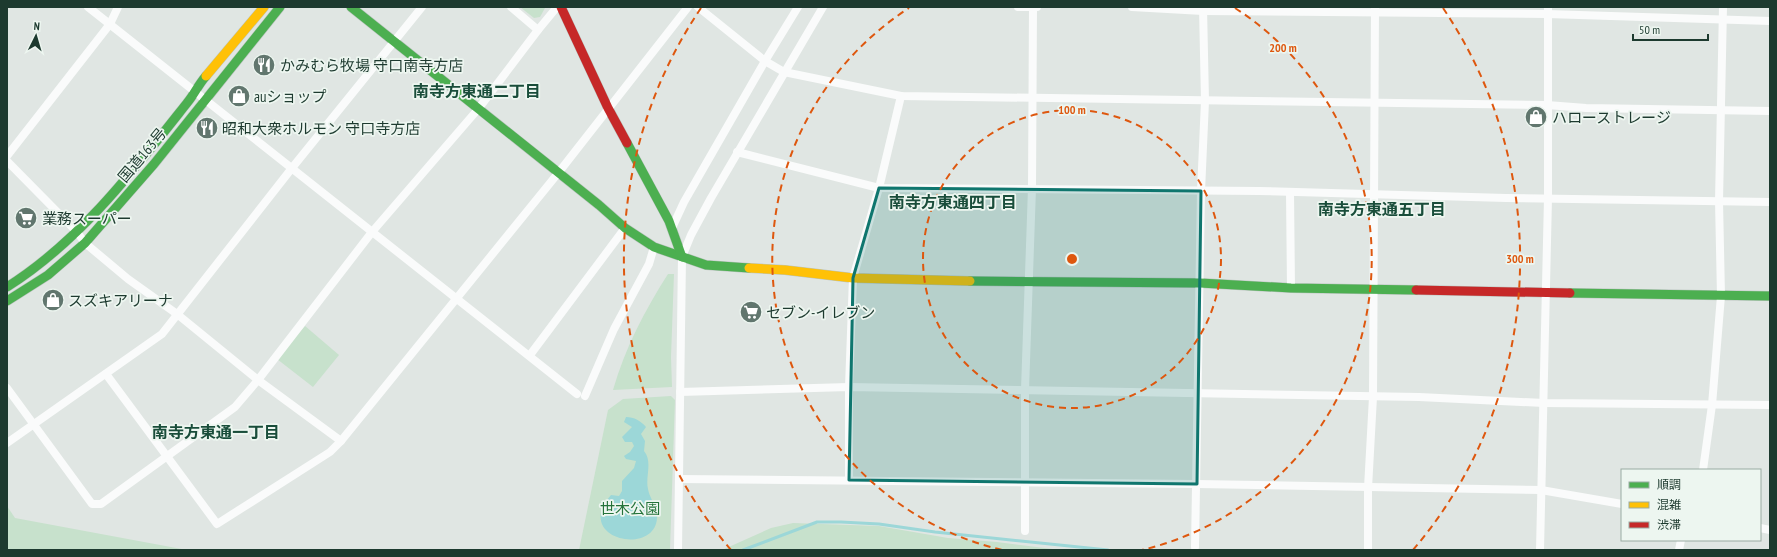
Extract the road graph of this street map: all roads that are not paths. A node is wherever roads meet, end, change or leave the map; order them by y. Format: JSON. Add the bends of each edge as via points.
{"nodes":[{"id":1,"x":88,"y":7,"type":"edge"},
{"id":2,"x":118,"y":7,"type":"edge"},
{"id":3,"x":264,"y":7,"type":"edge"},
{"id":4,"x":280,"y":7,"type":"edge"},
{"id":5,"x":351,"y":7,"type":"edge"},
{"id":6,"x":422,"y":7,"type":"edge"},
{"id":7,"x":510,"y":7,"type":"edge"},
{"id":8,"x":557,"y":7,"type":"edge"},
{"id":9,"x":561,"y":7,"type":"edge"},
{"id":10,"x":688,"y":7,"type":"edge"},
{"id":11,"x":698,"y":7,"type":"edge"},
{"id":12,"x":798,"y":7,"type":"edge"},
{"id":13,"x":823,"y":7,"type":"edge"},
{"id":14,"x":1018,"y":7,"type":"edge"},
{"id":15,"x":1033,"y":7,"type":"edge"},
{"id":16,"x":1037,"y":7,"type":"edge"},
{"id":17,"x":1132,"y":7,"type":"edge"},
{"id":18,"x":1723,"y":7,"type":"edge"},
{"id":19,"x":1203,"y":9,"type":"edge"},
{"id":20,"x":1375,"y":9,"type":"edge"},
{"id":21,"x":1547,"y":10,"type":"edge"},
{"id":22,"x":1722,"y":20,"type":"junction"},
{"id":23,"x":1770,"y":21,"type":"edge"},
{"id":24,"x":110,"y":24,"type":"junction"},
{"id":25,"x":538,"y":30,"type":"junction"},
{"id":26,"x":394,"y":41,"type":"junction"},
{"id":27,"x":764,"y":61,"type":"junction"},
{"id":28,"x":784,"y":72,"type":"junction"},
{"id":29,"x":195,"y":93,"type":"junction"},
{"id":30,"x":901,"y":96,"type":"junction"},
{"id":31,"x":1032,"y":98,"type":"junction"},
{"id":32,"x":205,"y":101,"type":"junction"},
{"id":33,"x":1205,"y":101,"type":"junction"},
{"id":34,"x":1375,"y":104,"type":"junction"},
{"id":35,"x":1547,"y":105,"type":"junction"},
{"id":36,"x":479,"y":108,"type":"junction"},
{"id":37,"x":608,"y":108,"type":"junction"},
{"id":38,"x":1721,"y":111,"type":"junction"},
{"id":39,"x":1770,"y":111,"type":"edge"},
{"id":40,"x":737,"y":152,"type":"junction"},
{"id":41,"x":7,"y":156,"type":"edge"},
{"id":42,"x":7,"y":162,"type":"edge"},
{"id":43,"x":292,"y":168,"type":"junction"},
{"id":44,"x":559,"y":172,"type":"junction"},
{"id":45,"x":879,"y":188,"type":"junction"},
{"id":46,"x":1032,"y":188,"type":"junction"},
{"id":47,"x":1201,"y":191,"type":"junction"},
{"id":48,"x":1290,"y":193,"type":"junction"},
{"id":49,"x":1375,"y":195,"type":"junction"},
{"id":50,"x":1548,"y":198,"type":"junction"},
{"id":51,"x":1719,"y":201,"type":"junction"},
{"id":52,"x":1770,"y":202,"type":"edge"},
{"id":53,"x":625,"y":228,"type":"junction"},
{"id":54,"x":672,"y":228,"type":"junction"},
{"id":55,"x":77,"y":232,"type":"junction"},
{"id":56,"x":372,"y":232,"type":"junction"},
{"id":57,"x":85,"y":243,"type":"junction"},
{"id":58,"x":654,"y":247,"type":"junction"},
{"id":59,"x":682,"y":257,"type":"junction"},
{"id":60,"x":853,"y":278,"type":"junction"},
{"id":61,"x":1028,"y":282,"type":"junction"},
{"id":62,"x":1200,"y":283,"type":"junction"},
{"id":63,"x":7,"y":286,"type":"edge"},
{"id":64,"x":1291,"y":288,"type":"junction"},
{"id":65,"x":1374,"y":290,"type":"junction"},
{"id":66,"x":1546,"y":293,"type":"junction"},
{"id":67,"x":1721,"y":296,"type":"junction"},
{"id":68,"x":1770,"y":296,"type":"edge"},
{"id":69,"x":456,"y":298,"type":"junction"},
{"id":70,"x":7,"y":301,"type":"edge"},
{"id":71,"x":177,"y":314,"type":"junction"},
{"id":72,"x":530,"y":355,"type":"junction"},
{"id":73,"x":106,"y":374,"type":"junction"},
{"id":74,"x":258,"y":380,"type":"junction"},
{"id":75,"x":849,"y":387,"type":"junction"},
{"id":76,"x":7,"y":388,"type":"edge"},
{"id":77,"x":1025,"y":390,"type":"junction"},
{"id":78,"x":680,"y":392,"type":"junction"},
{"id":79,"x":1198,"y":393,"type":"junction"},
{"id":80,"x":1373,"y":396,"type":"junction"},
{"id":81,"x":1544,"y":403,"type":"junction"},
{"id":82,"x":1712,"y":405,"type":"junction"},
{"id":83,"x":1770,"y":405,"type":"edge"},
{"id":84,"x":33,"y":424,"type":"junction"},
{"id":85,"x":341,"y":441,"type":"junction"},
{"id":86,"x":7,"y":443,"type":"edge"},
{"id":87,"x":168,"y":456,"type":"junction"},
{"id":88,"x":1703,"y":469,"type":"edge"},
{"id":89,"x":679,"y":479,"type":"junction"},
{"id":90,"x":849,"y":480,"type":"junction"},
{"id":91,"x":1025,"y":483,"type":"junction"},
{"id":92,"x":1196,"y":484,"type":"junction"},
{"id":93,"x":1368,"y":488,"type":"junction"},
{"id":94,"x":1541,"y":490,"type":"junction"},
{"id":95,"x":1621,"y":504,"type":"edge"},
{"id":96,"x":1025,"y":531,"type":"dead end"},
{"id":97,"x":1195,"y":547,"type":"dead end"},
{"id":98,"x":678,"y":550,"type":"edge"},
{"id":99,"x":1368,"y":550,"type":"edge"},
{"id":100,"x":1540,"y":550,"type":"edge"}],
"edges":[{"from":1,"to":24,"type":"street"},
{"from":2,"to":24,"type":"street"},
{"from":3,"to":29,"type":"main road","name":"国道163号","via":[[199,84]]},
{"from":4,"to":32,"type":"main road","name":"国道163号"},
{"from":5,"to":26,"type":"main road"},
{"from":6,"to":26,"type":"street"},
{"from":7,"to":25,"type":"street"},
{"from":8,"to":25,"type":"street"},
{"from":9,"to":37,"type":"main road"},
{"from":10,"to":37,"type":"street"},
{"from":11,"to":27,"type":"street"},
{"from":12,"to":27,"type":"street"},
{"from":13,"to":28,"type":"street"},
{"from":14,"to":15,"type":"street"},
{"from":15,"to":16,"type":"street"},
{"from":15,"to":31,"type":"street"},
{"from":17,"to":19,"type":"street"},
{"from":18,"to":22,"type":"street"},
{"from":19,"to":20,"type":"street"},
{"from":19,"to":33,"type":"street"},
{"from":20,"to":21,"type":"street"},
{"from":20,"to":34,"type":"street"},
{"from":21,"to":22,"type":"street"},
{"from":21,"to":35,"type":"street"},
{"from":22,"to":23,"type":"street"},
{"from":22,"to":38,"type":"street"},
{"from":24,"to":29,"type":"street"},
{"from":24,"to":41,"type":"street"},
{"from":25,"to":36,"type":"street"},
{"from":26,"to":36,"type":"main road"},
{"from":26,"to":43,"type":"street"},
{"from":27,"to":28,"type":"street"},
{"from":27,"to":54,"type":"street","via":[[684,202]]},
{"from":28,"to":30,"type":"street"},
{"from":28,"to":40,"type":"street"},
{"from":29,"to":32,"type":"street"},
{"from":29,"to":55,"type":"main road","name":"国道163号","via":[[146,155]]},
{"from":30,"to":31,"type":"street"},
{"from":30,"to":45,"type":"street"},
{"from":31,"to":33,"type":"street"},
{"from":31,"to":46,"type":"street"},
{"from":32,"to":43,"type":"street"},
{"from":32,"to":57,"type":"main road","name":"国道163号"},
{"from":33,"to":34,"type":"street"},
{"from":33,"to":47,"type":"street"},
{"from":34,"to":35,"type":"street"},
{"from":34,"to":49,"type":"street"},
{"from":35,"to":38,"type":"street"},
{"from":35,"to":50,"type":"street"},
{"from":36,"to":44,"type":"main road"},
{"from":36,"to":56,"type":"street"},
{"from":37,"to":44,"type":"street"},
{"from":37,"to":54,"type":"main road"},
{"from":38,"to":39,"type":"street"},
{"from":38,"to":51,"type":"street"},
{"from":40,"to":45,"type":"street"},
{"from":40,"to":59,"type":"street","via":[[691,235]]},
{"from":42,"to":55,"type":"street"},
{"from":43,"to":56,"type":"street"},
{"from":43,"to":71,"type":"street"},
{"from":44,"to":53,"type":"main road"},
{"from":44,"to":69,"type":"street"},
{"from":45,"to":46,"type":"street"},
{"from":45,"to":60,"type":"street"},
{"from":46,"to":47,"type":"street"},
{"from":46,"to":61,"type":"street"},
{"from":47,"to":48,"type":"street"},
{"from":47,"to":62,"type":"street"},
{"from":48,"to":49,"type":"street"},
{"from":48,"to":64,"type":"street"},
{"from":49,"to":50,"type":"street"},
{"from":49,"to":65,"type":"street"},
{"from":50,"to":51,"type":"street"},
{"from":50,"to":66,"type":"street"},
{"from":51,"to":52,"type":"street"},
{"from":51,"to":67,"type":"street"},
{"from":53,"to":58,"type":"main road"},
{"from":53,"to":72,"type":"street"},
{"from":54,"to":59,"type":"main road"},
{"from":55,"to":57,"type":"street"},
{"from":55,"to":63,"type":"main road","name":"国道163号","via":[[25,276]]},
{"from":56,"to":69,"type":"street"},
{"from":56,"to":74,"type":"street"},
{"from":57,"to":70,"type":"main road","name":"国道163号","via":[[33,286]]},
{"from":57,"to":71,"type":"street","via":[[128,279]]},
{"from":58,"to":59,"type":"main road"},
{"from":58,"to":72,"type":"street","via":[[649,264],[581,395]]},
{"from":59,"to":60,"type":"main road","via":[[706,265]]},
{"from":59,"to":78,"type":"street"},
{"from":60,"to":61,"type":"main road"},
{"from":60,"to":75,"type":"street"},
{"from":61,"to":62,"type":"main road"},
{"from":61,"to":77,"type":"street"},
{"from":62,"to":64,"type":"main road"},
{"from":62,"to":79,"type":"street"},
{"from":64,"to":65,"type":"main road"},
{"from":65,"to":66,"type":"main road"},
{"from":65,"to":80,"type":"street"},
{"from":66,"to":67,"type":"main road"},
{"from":66,"to":81,"type":"street"},
{"from":67,"to":68,"type":"main road"},
{"from":67,"to":82,"type":"street"},
{"from":69,"to":72,"type":"street"},
{"from":69,"to":85,"type":"street"},
{"from":71,"to":73,"type":"street","via":[[162,334]]},
{"from":71,"to":74,"type":"street"},
{"from":73,"to":84,"type":"street"},
{"from":73,"to":87,"type":"street"},
{"from":74,"to":85,"type":"street"},
{"from":74,"to":87,"type":"street","via":[[234,407]]},
{"from":75,"to":77,"type":"street"},
{"from":75,"to":78,"type":"street"},
{"from":75,"to":90,"type":"street"},
{"from":76,"to":84,"type":"street"},
{"from":77,"to":79,"type":"street"},
{"from":77,"to":91,"type":"street"},
{"from":78,"to":89,"type":"street"},
{"from":79,"to":80,"type":"street"},
{"from":79,"to":92,"type":"street"},
{"from":80,"to":81,"type":"street"},
{"from":80,"to":93,"type":"street"},
{"from":81,"to":82,"type":"street"},
{"from":81,"to":94,"type":"street"},
{"from":82,"to":83,"type":"street"},
{"from":82,"to":88,"type":"street"},
{"from":84,"to":86,"type":"street"},
{"from":84,"to":87,"type":"street","via":[[92,504],[101,504]]},
{"from":85,"to":87,"type":"street","via":[[330,452],[217,524]]},
{"from":89,"to":90,"type":"street"},
{"from":89,"to":98,"type":"street"},
{"from":90,"to":91,"type":"street"},
{"from":91,"to":92,"type":"street"},
{"from":91,"to":96,"type":"street"},
{"from":92,"to":93,"type":"street"},
{"from":92,"to":97,"type":"street"},
{"from":93,"to":94,"type":"street"},
{"from":93,"to":99,"type":"street"},
{"from":94,"to":95,"type":"street"},
{"from":94,"to":100,"type":"street"}]}
